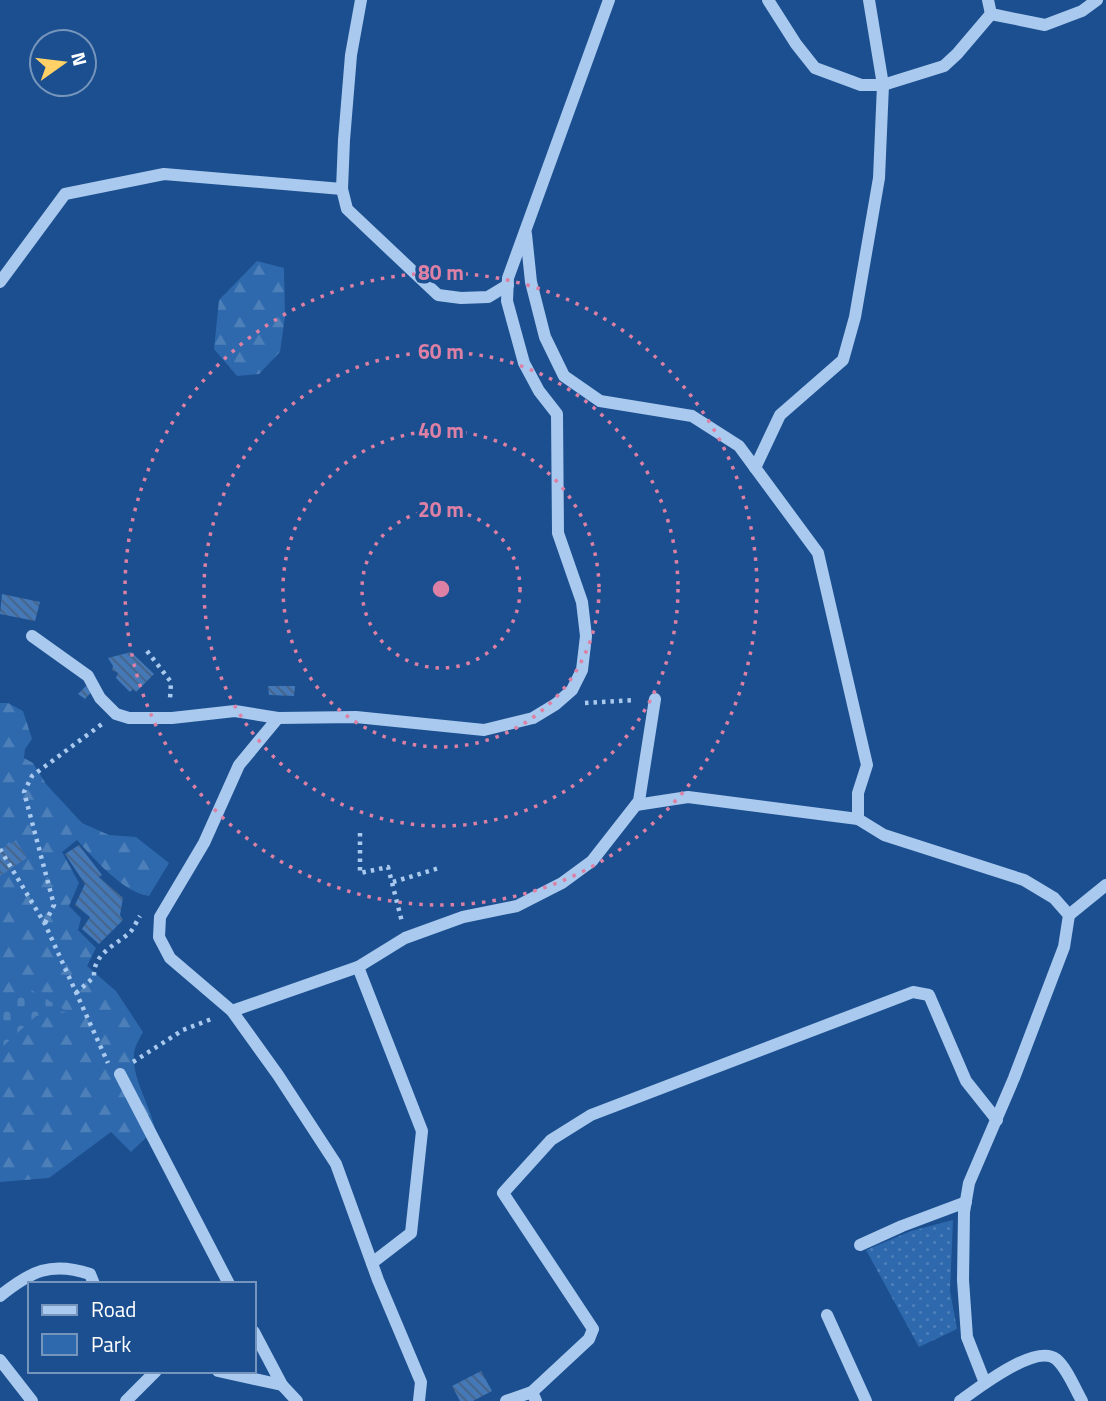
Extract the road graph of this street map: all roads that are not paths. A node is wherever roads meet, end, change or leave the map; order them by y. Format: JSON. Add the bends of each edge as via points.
{"nodes":[{"id":1,"x":361,"y":0,"type":"edge"},
{"id":2,"x":609,"y":0,"type":"edge"},
{"id":3,"x":768,"y":0,"type":"edge"},
{"id":4,"x":869,"y":0,"type":"edge"},
{"id":5,"x":988,"y":0,"type":"edge"},
{"id":6,"x":1097,"y":0,"type":"edge"},
{"id":7,"x":991,"y":13,"type":"junction"},
{"id":8,"x":883,"y":85,"type":"junction"},
{"id":9,"x":342,"y":189,"type":"junction"},
{"id":10,"x":525,"y":230,"type":"junction"},
{"id":11,"x":0,"y":282,"type":"edge"},
{"id":12,"x":508,"y":285,"type":"junction"},
{"id":13,"x":755,"y":468,"type":"junction"},
{"id":14,"x":32,"y":636,"type":"dead end"},
{"id":15,"x":655,"y":699,"type":"road end"},
{"id":16,"x":278,"y":718,"type":"junction"},
{"id":17,"x":636,"y":805,"type":"junction"},
{"id":18,"x":859,"y":818,"type":"junction"},
{"id":19,"x":1106,"y":885,"type":"edge"},
{"id":20,"x":1069,"y":915,"type":"junction"},
{"id":21,"x":358,"y":967,"type":"junction"},
{"id":22,"x":232,"y":1011,"type":"junction"},
{"id":23,"x":120,"y":1074,"type":"road end"},
{"id":24,"x":997,"y":1120,"type":"junction"},
{"id":25,"x":966,"y":1202,"type":"junction"},
{"id":26,"x":860,"y":1245,"type":"dead end"},
{"id":27,"x":372,"y":1263,"type":"junction"},
{"id":28,"x":93,"y":1282,"type":"edge"},
{"id":29,"x":228,"y":1282,"type":"edge"},
{"id":30,"x":0,"y":1296,"type":"edge"},
{"id":31,"x":827,"y":1315,"type":"dead end"},
{"id":32,"x":256,"y":1336,"type":"edge"},
{"id":33,"x":0,"y":1360,"type":"edge"},
{"id":34,"x":154,"y":1373,"type":"edge"},
{"id":35,"x":227,"y":1373,"type":"edge"},
{"id":36,"x":985,"y":1383,"type":"junction"},
{"id":37,"x":282,"y":1385,"type":"junction"},
{"id":38,"x":534,"y":1397,"type":"edge"},
{"id":39,"x":33,"y":1401,"type":"edge"},
{"id":40,"x":126,"y":1401,"type":"edge"},
{"id":41,"x":298,"y":1401,"type":"edge"},
{"id":42,"x":419,"y":1401,"type":"edge"},
{"id":43,"x":506,"y":1401,"type":"edge"},
{"id":44,"x":866,"y":1401,"type":"edge"},
{"id":45,"x":960,"y":1401,"type":"edge"},
{"id":46,"x":1082,"y":1401,"type":"edge"}],
"edges":[{"from":1,"to":9,"type":"street","via":[[351,55]]},
{"from":2,"to":10,"type":"street"},
{"from":3,"to":8,"type":"street","via":[[815,68],[861,85]]},
{"from":4,"to":8,"type":"street"},
{"from":5,"to":7,"type":"street"},
{"from":6,"to":7,"type":"street","via":[[1045,25]]},
{"from":7,"to":8,"type":"street","via":[[944,66]]},
{"from":8,"to":13,"type":"street","via":[[879,178],[843,360],[780,415]]},
{"from":9,"to":11,"type":"street","via":[[164,174],[65,194]]},
{"from":9,"to":12,"type":"street","via":[[347,209],[438,295],[488,297]]},
{"from":10,"to":12,"type":"street"},
{"from":10,"to":13,"type":"street","via":[[531,282],[545,337],[564,376],[600,401],[692,416],[739,446]]},
{"from":12,"to":16,"type":"street","via":[[507,301],[524,363],[556,414],[558,533],[582,602],[586,636],[582,670],[572,690],[533,718],[484,730],[356,717]]},
{"from":13,"to":18,"type":"street","via":[[818,553],[867,765],[858,793]]},
{"from":14,"to":16,"type":"street","via":[[88,676],[116,714],[169,718],[235,711]]},
{"from":15,"to":17,"type":"street"},
{"from":16,"to":22,"type":"street","via":[[239,765],[204,843],[160,917],[159,937],[170,958]]},
{"from":17,"to":18,"type":"street","via":[[688,797]]},
{"from":17,"to":21,"type":"street","via":[[592,861],[562,883],[517,906],[463,917],[405,937]]},
{"from":18,"to":20,"type":"street","via":[[884,835],[1024,880],[1054,898]]},
{"from":19,"to":20,"type":"street"},
{"from":20,"to":24,"type":"street","via":[[1064,947]]},
{"from":21,"to":22,"type":"street"},
{"from":21,"to":27,"type":"street","via":[[422,1131],[411,1233]]},
{"from":22,"to":27,"type":"street","via":[[336,1164]]},
{"from":23,"to":29,"type":"street"},
{"from":24,"to":25,"type":"street","via":[[969,1183]]},
{"from":24,"to":38,"type":"street","via":[[966,1081],[929,995],[913,992],[592,1115],[551,1140],[503,1193],[593,1329],[589,1339]]},
{"from":25,"to":26,"type":"street"},
{"from":25,"to":36,"type":"street","via":[[963,1280],[967,1337]]},
{"from":27,"to":42,"type":"street","via":[[421,1382]]},
{"from":28,"to":30,"type":"street","via":[[90,1274],[71,1268],[46,1268],[19,1280]]},
{"from":31,"to":44,"type":"street"},
{"from":32,"to":37,"type":"street"},
{"from":33,"to":39,"type":"street"},
{"from":34,"to":40,"type":"street"},
{"from":35,"to":37,"type":"street"},
{"from":36,"to":45,"type":"street"},
{"from":36,"to":46,"type":"street","via":[[1016,1365],[1047,1356],[1061,1365]]},
{"from":37,"to":41,"type":"street"},
{"from":38,"to":43,"type":"street"}]}
